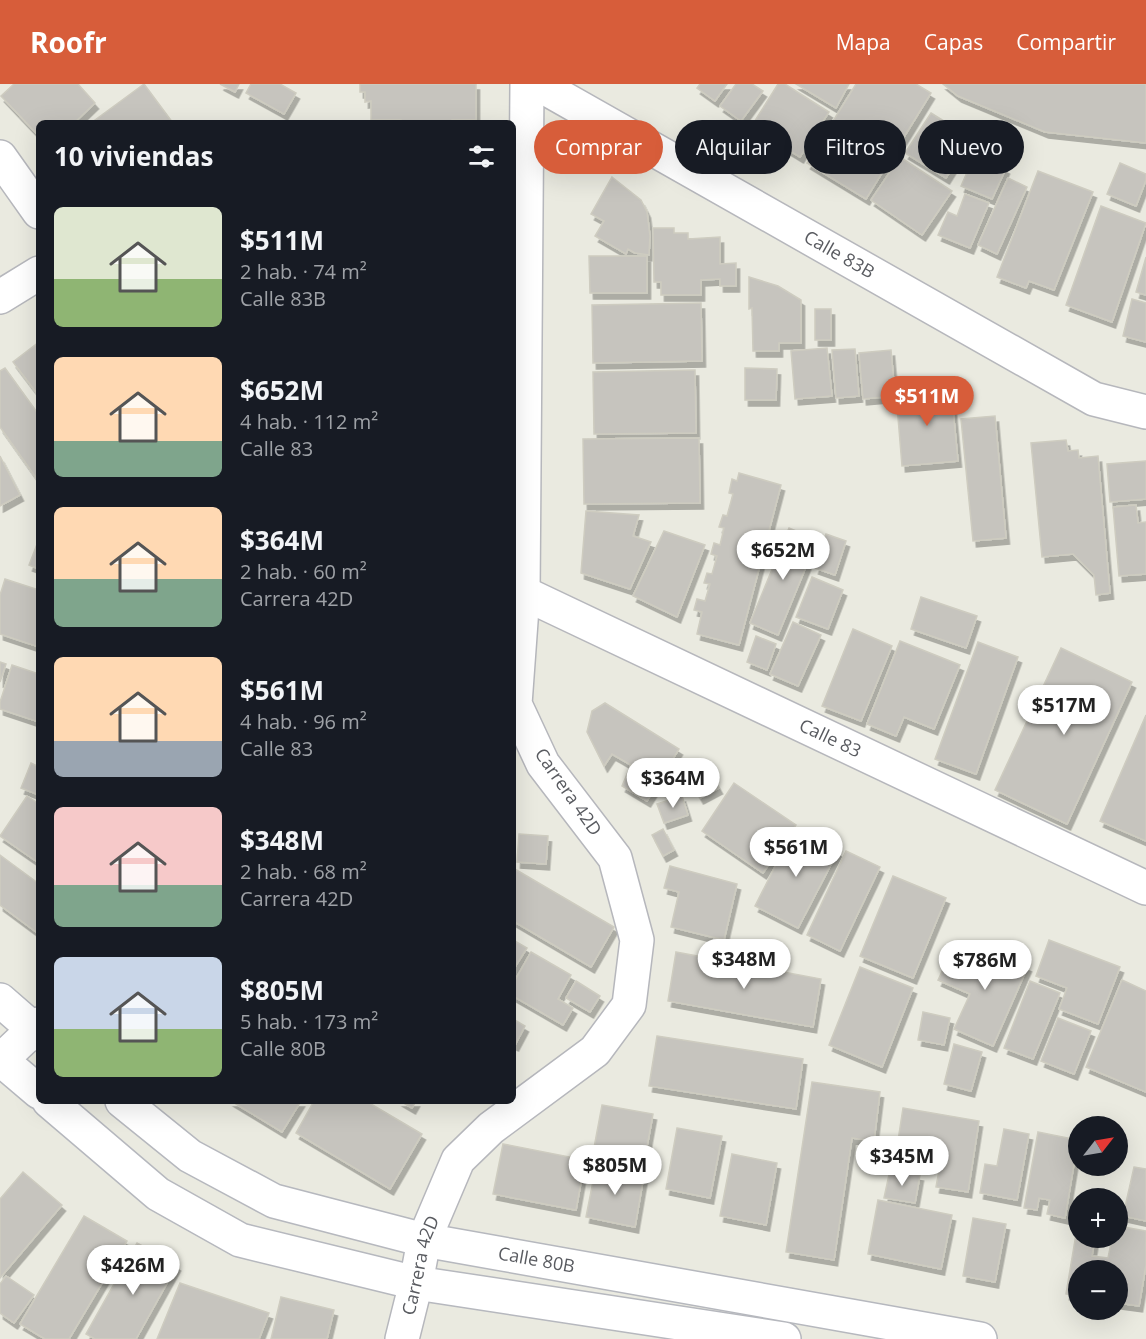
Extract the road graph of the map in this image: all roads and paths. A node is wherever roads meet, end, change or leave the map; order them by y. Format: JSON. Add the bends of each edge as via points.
{"nodes":[{"id":1,"x":527,"y":84,"type":"edge"},
{"id":2,"x":538,"y":84,"type":"edge"},
{"id":3,"x":0,"y":157,"type":"edge"},
{"id":4,"x":36,"y":208,"type":"edge"},
{"id":5,"x":36,"y":275,"type":"edge"},
{"id":6,"x":0,"y":297,"type":"edge"},
{"id":7,"x":1146,"y":412,"type":"edge"},
{"id":8,"x":518,"y":591,"type":"edge"},
{"id":9,"x":516,"y":666,"type":"edge"},
{"id":10,"x":516,"y":706,"type":"edge"},
{"id":11,"x":1146,"y":888,"type":"edge"},
{"id":12,"x":0,"y":1000,"type":"edge"},
{"id":13,"x":36,"y":1028,"type":"edge"},
{"id":14,"x":36,"y":1030,"type":"edge"},
{"id":15,"x":1,"y":1059,"type":"edge"},
{"id":16,"x":36,"y":1089,"type":"edge"},
{"id":17,"x":53,"y":1104,"type":"edge"},
{"id":18,"x":126,"y":1104,"type":"edge"},
{"id":19,"x":424,"y":1240,"type":"junction"},
{"id":20,"x":416,"y":1283,"type":"junction"},
{"id":21,"x":915,"y":1333,"type":"edge"},
{"id":22,"x":402,"y":1339,"type":"edge"},
{"id":23,"x":784,"y":1339,"type":"edge"},
{"id":24,"x":980,"y":1339,"type":"edge"}],
"edges":[{"from":1,"to":8,"type":"street","name":"Carrera 42D"},
{"from":2,"to":7,"type":"street","name":"Calle 83B","via":[[1094,399]]},
{"from":3,"to":4,"type":"street"},
{"from":5,"to":6,"type":"street"},
{"from":8,"to":9,"type":"street","name":"Carrera 42D"},
{"from":8,"to":11,"type":"street","name":"Calle 83"},
{"from":10,"to":19,"type":"street","name":"Carrera 42D","via":[[543,764],[615,858],[637,940],[629,1005],[595,1050],[491,1128],[458,1160]]},
{"from":12,"to":13,"type":"street"},
{"from":14,"to":15,"type":"street"},
{"from":15,"to":16,"type":"street"},
{"from":17,"to":20,"type":"street","via":[[158,1194],[240,1240]]},
{"from":18,"to":19,"type":"street","name":"Calle 80B","via":[[190,1156],[274,1201]]},
{"from":19,"to":20,"type":"street","name":"Carrera 42D"},
{"from":19,"to":21,"type":"street","name":"Calle 80B"},
{"from":20,"to":22,"type":"street","name":"Carrera 42D"},
{"from":20,"to":23,"type":"street"},
{"from":21,"to":24,"type":"street","name":"Calle 80B"}]}
